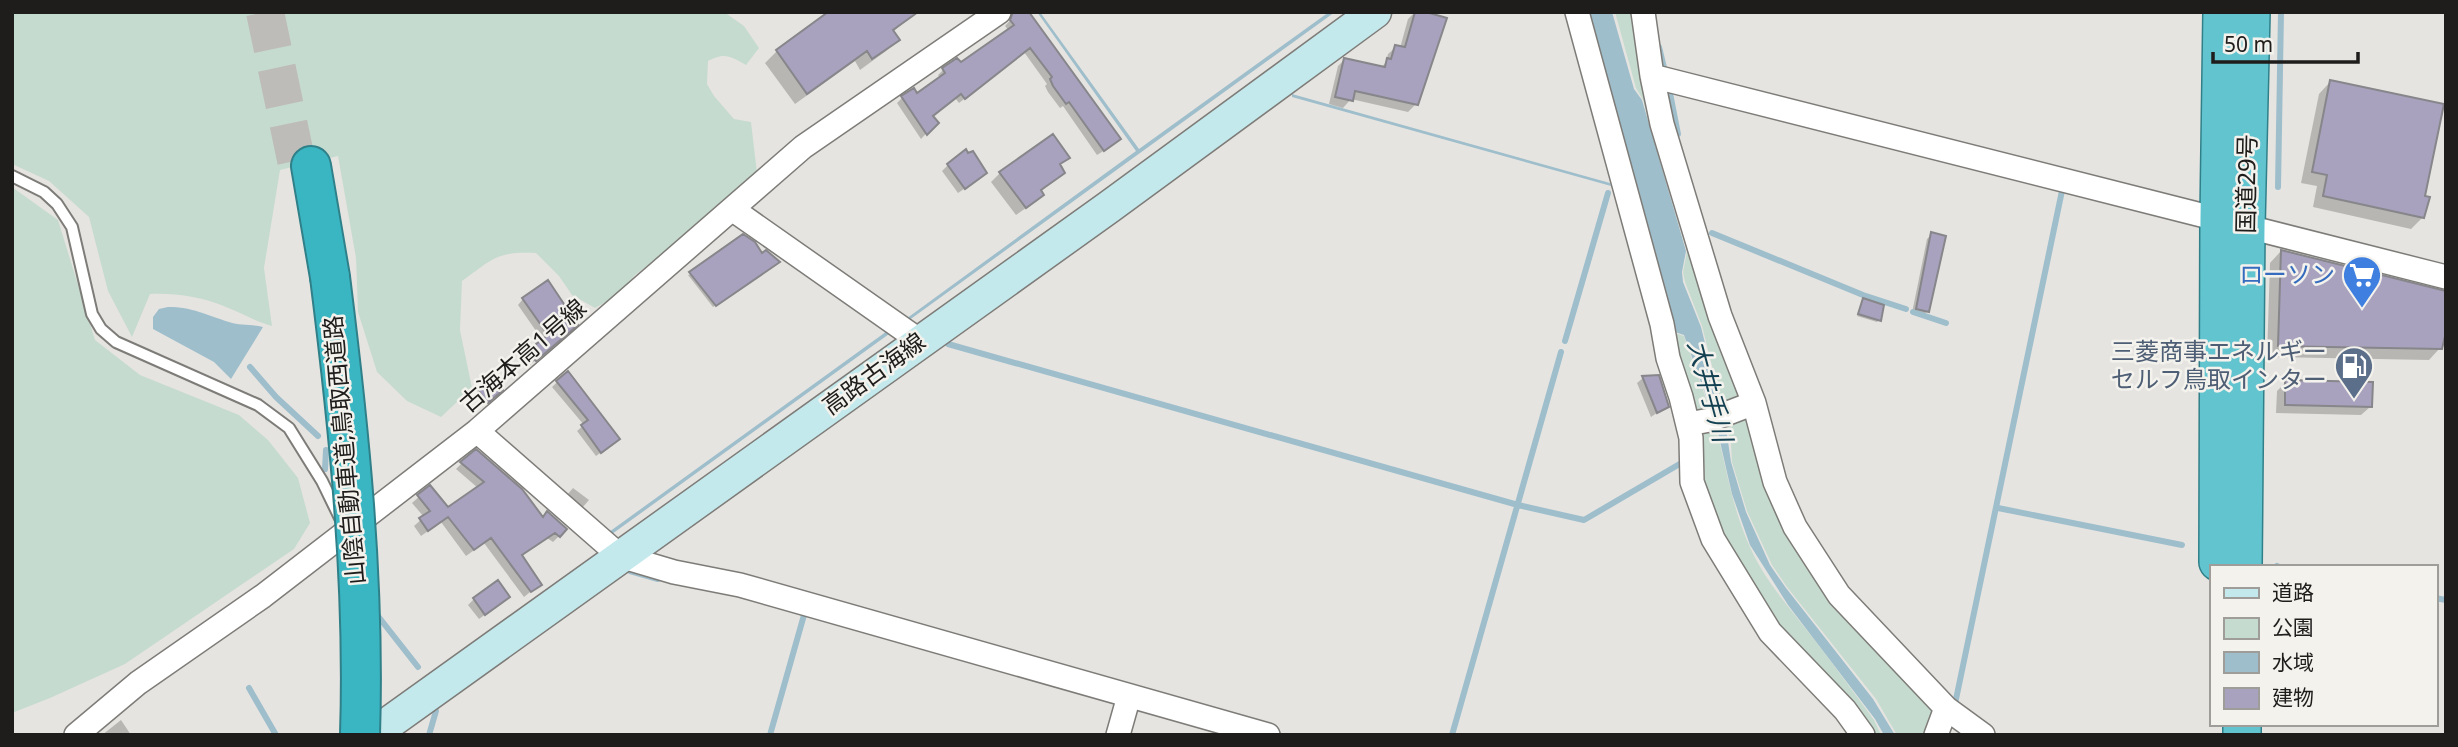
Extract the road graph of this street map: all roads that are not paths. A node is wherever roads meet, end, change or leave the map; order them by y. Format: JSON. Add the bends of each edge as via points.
{"nodes":[{"id":1,"x":999,"y":12,"type":"edge"},
{"id":2,"x":1375,"y":12,"type":"edge"},
{"id":3,"x":1577,"y":12,"type":"edge"},
{"id":4,"x":1643,"y":12,"type":"edge"},
{"id":5,"x":2222,"y":12,"type":"edge"},
{"id":6,"x":2251,"y":12,"type":"edge"},
{"id":7,"x":1652,"y":76,"type":"junction"},
{"id":8,"x":304,"y":168,"type":"tunnel mouth"},
{"id":9,"x":12,"y":176,"type":"edge"},
{"id":10,"x":732,"y":209,"type":"junction"},
{"id":11,"x":2232,"y":223,"type":"junction"},
{"id":12,"x":2446,"y":277,"type":"edge"},
{"id":13,"x":920,"y":341,"type":"junction"},
{"id":14,"x":1754,"y":403,"type":"junction"},
{"id":15,"x":1708,"y":419,"type":"junction"},
{"id":16,"x":477,"y":431,"type":"junction"},
{"id":17,"x":346,"y":529,"type":"junction"},
{"id":18,"x":620,"y":556,"type":"junction"},
{"id":19,"x":2218,"y":565,"type":"edge"},
{"id":20,"x":2243,"y":565,"type":"edge"},
{"id":21,"x":1129,"y":696,"type":"junction"},
{"id":22,"x":1946,"y":708,"type":"junction"},
{"id":23,"x":366,"y":734,"type":"edge"},
{"id":24,"x":76,"y":735,"type":"edge"},
{"id":25,"x":1118,"y":735,"type":"edge"},
{"id":26,"x":1268,"y":735,"type":"edge"},
{"id":27,"x":1863,"y":735,"type":"edge"},
{"id":28,"x":1936,"y":735,"type":"edge"},
{"id":29,"x":1983,"y":735,"type":"edge"}],
"edges":[{"from":1,"to":10,"type":"street","name":"古海本高1号線","via":[[803,147]]},
{"from":2,"to":13,"type":"main road","name":"高路古海線"},
{"from":3,"to":15,"type":"street"},
{"from":4,"to":7,"type":"street"},
{"from":5,"to":11,"type":"highway","name":"国道29号"},
{"from":6,"to":11,"type":"highway","name":"国道29号"},
{"from":7,"to":11,"type":"street"},
{"from":7,"to":14,"type":"street","via":[[1720,316]]},
{"from":8,"to":23,"type":"highway","name":"山陰自動車道;鳥取西道路","bridge":true,"via":[[346,409]]},
{"from":9,"to":17,"type":"lane","via":[[44,192],[72,227],[92,314],[101,329],[116,342],[258,405],[289,428]]},
{"from":10,"to":13,"type":"street"},
{"from":10,"to":16,"type":"street","name":"古海本高1号線"},
{"from":11,"to":12,"type":"street"},
{"from":11,"to":19,"type":"highway","name":"国道29号"},
{"from":11,"to":20,"type":"highway","name":"国道29号"},
{"from":13,"to":18,"type":"main road","name":"高路古海線"},
{"from":14,"to":15,"type":"street"},
{"from":14,"to":22,"type":"street","via":[[1774,482],[1795,527],[1839,595]]},
{"from":15,"to":27,"type":"street","via":[[1691,438],[1692,482],[1713,539],[1770,632]]},
{"from":16,"to":17,"type":"street","name":"古海本高1号線"},
{"from":16,"to":18,"type":"street"},
{"from":17,"to":24,"type":"street","name":"古海本高1号線","via":[[263,596],[138,683]]},
{"from":18,"to":21,"type":"street","via":[[740,585]]},
{"from":18,"to":23,"type":"main road","name":"高路古海線"},
{"from":21,"to":25,"type":"street"},
{"from":21,"to":26,"type":"street"},
{"from":22,"to":28,"type":"street"},
{"from":22,"to":29,"type":"street"}]}
